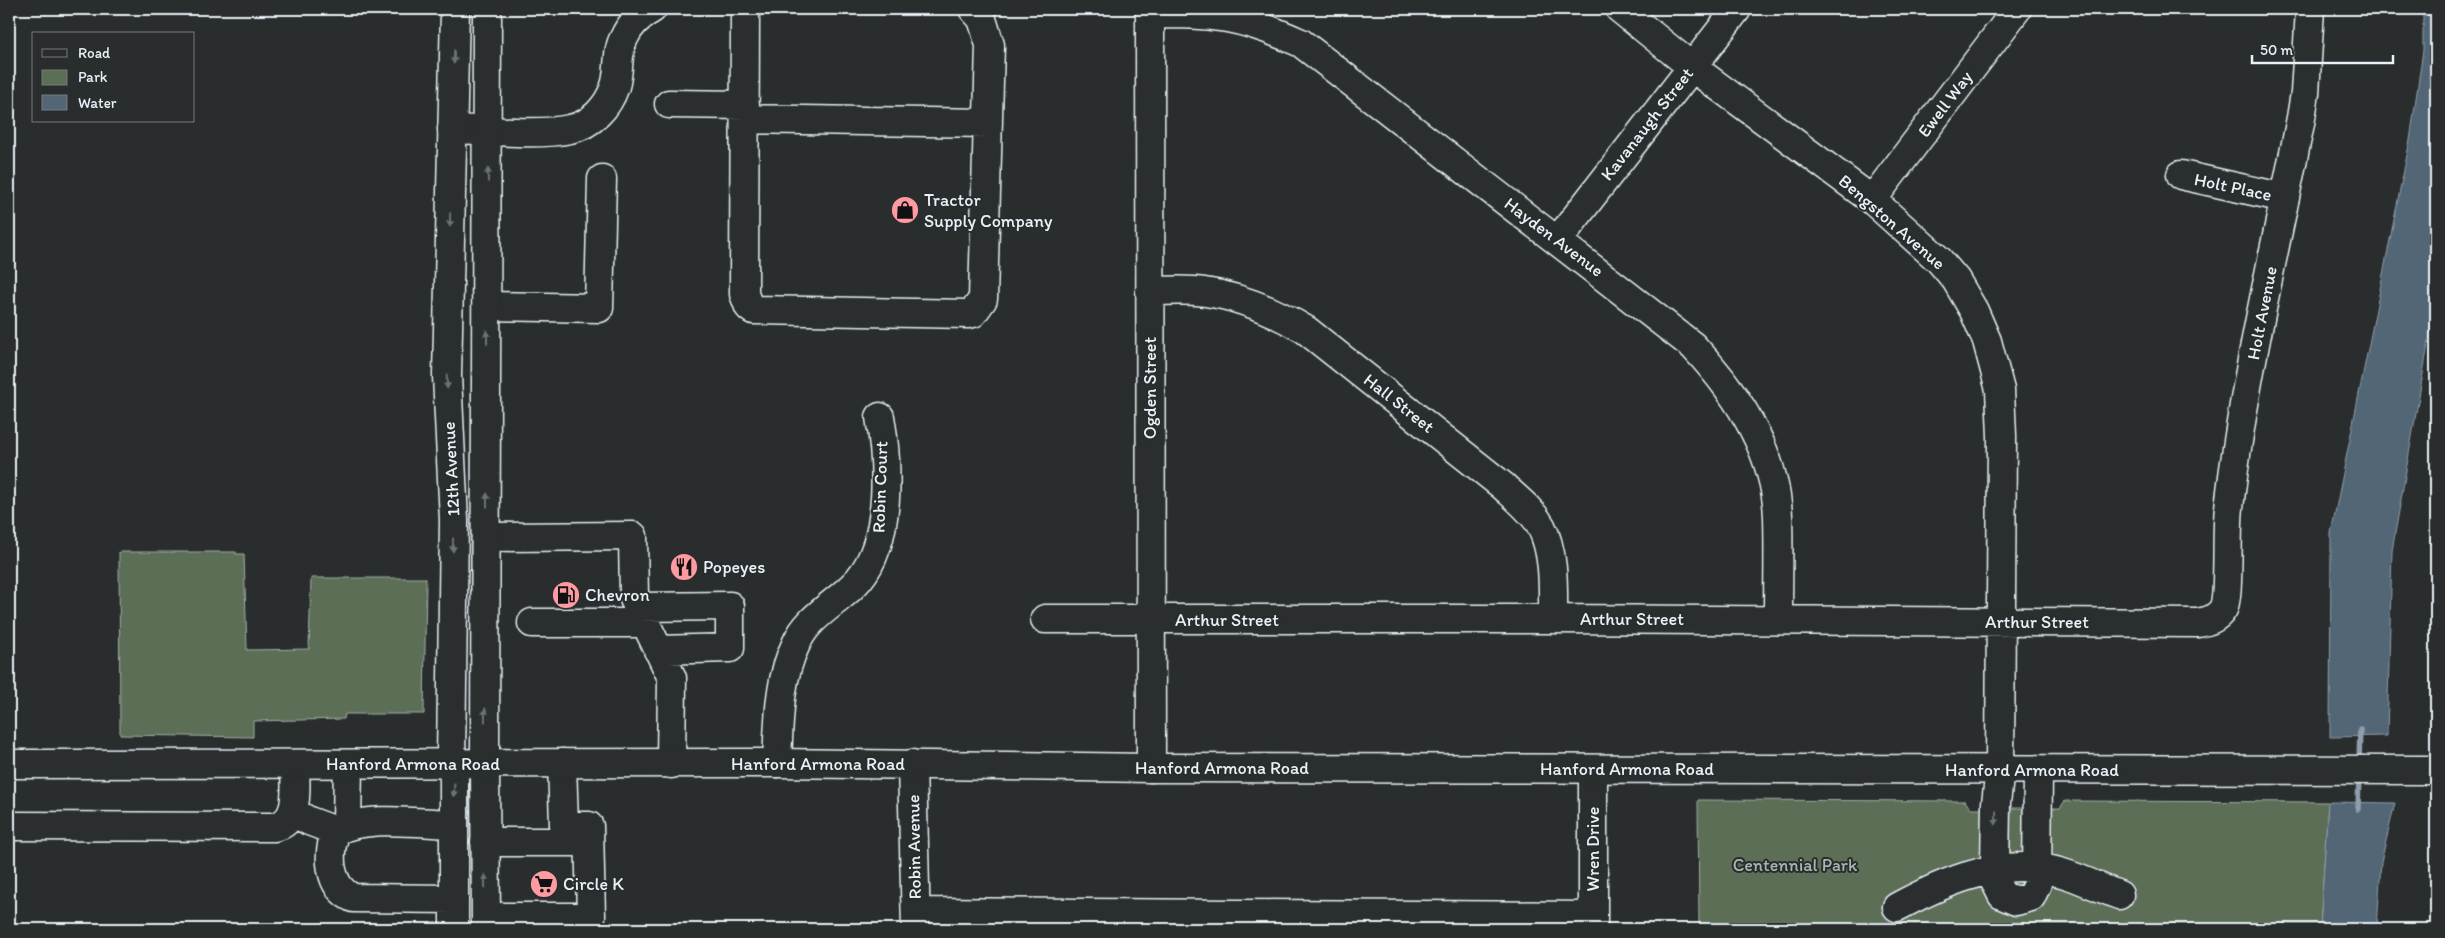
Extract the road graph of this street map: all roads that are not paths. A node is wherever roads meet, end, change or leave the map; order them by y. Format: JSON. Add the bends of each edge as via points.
{"nodes":[{"id":1,"x":455,"y":9,"type":"edge"},
{"id":2,"x":487,"y":9,"type":"edge"},
{"id":3,"x":652,"y":9,"type":"edge"},
{"id":4,"x":745,"y":9,"type":"edge"},
{"id":5,"x":973,"y":9,"type":"edge"},
{"id":6,"x":1620,"y":9,"type":"edge"},
{"id":7,"x":1737,"y":9,"type":"edge"},
{"id":8,"x":2017,"y":9,"type":"edge"},
{"id":9,"x":2310,"y":9,"type":"edge"},
{"id":10,"x":1150,"y":11,"type":"edge"},
{"id":11,"x":1692,"y":67,"type":"junction"},
{"id":12,"x":669,"y":104,"type":"dead end"},
{"id":13,"x":745,"y":112,"type":"junction"},
{"id":14,"x":988,"y":123,"type":"junction"},
{"id":15,"x":452,"y":129,"type":"junction"},
{"id":16,"x":489,"y":130,"type":"junction"},
{"id":17,"x":2181,"y":175,"type":"dead end"},
{"id":18,"x":602,"y":179,"type":"dead end"},
{"id":19,"x":2285,"y":198,"type":"junction"},
{"id":20,"x":1872,"y":200,"type":"junction"},
{"id":21,"x":1558,"y":240,"type":"junction"},
{"id":22,"x":1150,"y":291,"type":"junction"},
{"id":23,"x":487,"y":306,"type":"junction"},
{"id":24,"x":880,"y":417,"type":"dead end"},
{"id":25,"x":487,"y":537,"type":"junction"},
{"id":26,"x":642,"y":615,"type":"junction"},
{"id":27,"x":2217,"y":616,"type":"joint"},
{"id":28,"x":1045,"y":619,"type":"dead end"},
{"id":29,"x":1553,"y":619,"type":"junction"},
{"id":30,"x":1151,"y":620,"type":"junction"},
{"id":31,"x":1778,"y":620,"type":"junction"},
{"id":32,"x":2001,"y":622,"type":"junction"},
{"id":33,"x":532,"y":623,"type":"dead end"},
{"id":34,"x":658,"y":650,"type":"junction"},
{"id":35,"x":451,"y":763,"type":"junction"},
{"id":36,"x":485,"y":763,"type":"junction"},
{"id":37,"x":562,"y":763,"type":"junction"},
{"id":38,"x":777,"y":763,"type":"junction"},
{"id":39,"x":9,"y":764,"type":"edge"},
{"id":40,"x":295,"y":764,"type":"junction"},
{"id":41,"x":348,"y":764,"type":"junction"},
{"id":42,"x":671,"y":764,"type":"junction"},
{"id":43,"x":912,"y":764,"type":"junction"},
{"id":44,"x":1151,"y":768,"type":"junction"},
{"id":45,"x":1593,"y":770,"type":"junction"},
{"id":46,"x":2000,"y":770,"type":"junction"},
{"id":47,"x":2038,"y":770,"type":"junction"},
{"id":48,"x":2436,"y":770,"type":"edge"},
{"id":49,"x":293,"y":812,"type":"junction"},
{"id":50,"x":453,"y":824,"type":"junction"},
{"id":51,"x":9,"y":826,"type":"edge"},
{"id":52,"x":342,"y":828,"type":"junction"},
{"id":53,"x":485,"y":842,"type":"junction"},
{"id":54,"x":589,"y":842,"type":"junction"},
{"id":55,"x":2039,"y":868,"type":"junction"},
{"id":56,"x":1995,"y":869,"type":"junction"},
{"id":57,"x":2119,"y":895,"type":"dead end"},
{"id":58,"x":453,"y":899,"type":"junction"},
{"id":59,"x":1897,"y":907,"type":"dead end"},
{"id":60,"x":916,"y":921,"type":"edge"},
{"id":61,"x":1593,"y":922,"type":"edge"},
{"id":62,"x":486,"y":923,"type":"edge"},
{"id":63,"x":454,"y":929,"type":"edge"}],
"edges":[{"from":1,"to":15,"type":"street","name":"12th Avenue","one_way":true},
{"from":2,"to":16,"type":"street","name":"12th Avenue"},
{"from":3,"to":16,"type":"street","via":[[637,18],[623,39],[615,86],[604,108],[589,122],[570,129]]},
{"from":4,"to":13,"type":"street"},
{"from":5,"to":14,"type":"street","via":[[982,18],[990,46]]},
{"from":6,"to":11,"type":"street","name":"Bengston Avenue"},
{"from":7,"to":11,"type":"street","name":"Kavanaugh Street"},
{"from":8,"to":20,"type":"street","name":"Ewell Way"},
{"from":9,"to":19,"type":"street","name":"Holt Avenue","via":[[2305,93]]},
{"from":10,"to":21,"type":"street","name":"Hayden Avenue","via":[[1232,17],[1267,27],[1301,43]]},
{"from":10,"to":22,"type":"street","name":"Ogden Street"},
{"from":11,"to":20,"type":"street","name":"Bengston Avenue"},
{"from":11,"to":21,"type":"street","name":"Kavanaugh Street"},
{"from":12,"to":13,"type":"street"},
{"from":13,"to":14,"type":"street"},
{"from":13,"to":14,"type":"street","via":[[744,294],[749,307],[754,310],[974,313],[983,300]]},
{"from":15,"to":16,"type":"street"},
{"from":15,"to":35,"type":"street","name":"12th Avenue","one_way":true,"via":[[447,376],[454,520]]},
{"from":23,"to":16,"type":"street","name":"12th Avenue","one_way":true},
{"from":17,"to":19,"type":"street","name":"Holt Place"},
{"from":18,"to":23,"type":"street","via":[[599,308]]},
{"from":19,"to":27,"type":"street","name":"Holt Avenue","via":[[2238,443],[2226,541],[2226,599]]},
{"from":20,"to":32,"type":"street","name":"Bengston Avenue","via":[[1939,260],[1956,280],[1987,341],[2000,390]]},
{"from":21,"to":31,"type":"street","name":"Hayden Avenue","via":[[1693,346],[1718,372],[1739,402],[1760,441],[1772,480],[1778,515]]},
{"from":22,"to":29,"type":"street","name":"Hall Street","via":[[1204,291],[1247,300],[1275,312],[1306,330],[1503,486],[1541,526],[1550,557]]},
{"from":22,"to":30,"type":"street","name":"Ogden Street"},
{"from":25,"to":23,"type":"street","name":"12th Avenue","one_way":true},
{"from":24,"to":38,"type":"street","name":"Robin Court","via":[[885,450],[878,544],[859,579],[809,622],[796,643],[786,669],[781,698]]},
{"from":25,"to":26,"type":"street","via":[[633,536],[634,599]]},
{"from":36,"to":25,"type":"street","name":"12th Avenue","one_way":true},
{"from":26,"to":33,"type":"street"},
{"from":26,"to":34,"type":"street"},
{"from":26,"to":34,"type":"street","via":[[730,606],[730,648]]},
{"from":27,"to":32,"type":"street","name":"Arthur Street","via":[[2198,623]]},
{"from":28,"to":30,"type":"street","name":"Arthur Street"},
{"from":29,"to":30,"type":"street","name":"Arthur Street"},
{"from":29,"to":31,"type":"street","name":"Arthur Street"},
{"from":30,"to":44,"type":"street","name":"Ogden Street"},
{"from":31,"to":32,"type":"street","name":"Arthur Street"},
{"from":32,"to":46,"type":"street","name":"Bengston Avenue"},
{"from":34,"to":42,"type":"street","via":[[672,678]]},
{"from":35,"to":36,"type":"street","name":"Hanford Armona Road"},
{"from":35,"to":41,"type":"street","name":"Hanford Armona Road"},
{"from":35,"to":50,"type":"street","name":"12th Avenue","one_way":true},
{"from":36,"to":37,"type":"street","name":"Hanford Armona Road"},
{"from":36,"to":53,"type":"street","name":"12th Avenue"},
{"from":37,"to":42,"type":"street","name":"Hanford Armona Road"},
{"from":37,"to":54,"type":"street","via":[[564,825],[589,826]]},
{"from":38,"to":42,"type":"street","name":"Hanford Armona Road"},
{"from":38,"to":43,"type":"street","name":"Hanford Armona Road"},
{"from":39,"to":40,"type":"street","name":"Hanford Armona Road"},
{"from":40,"to":41,"type":"street","name":"Hanford Armona Road"},
{"from":40,"to":49,"type":"street"},
{"from":41,"to":52,"type":"street"},
{"from":43,"to":44,"type":"street","name":"Hanford Armona Road"},
{"from":43,"to":60,"type":"street","name":"Robin Avenue"},
{"from":44,"to":45,"type":"street","name":"Hanford Armona Road"},
{"from":45,"to":46,"type":"street","name":"Hanford Armona Road"},
{"from":45,"to":61,"type":"street","name":"Wren Drive"},
{"from":46,"to":47,"type":"street","name":"Hanford Armona Road"},
{"from":46,"to":56,"type":"street","name":"Bengston Avenue","one_way":true},
{"from":47,"to":48,"type":"street","name":"Hanford Armona Road"},
{"from":47,"to":55,"type":"street"},
{"from":49,"to":51,"type":"street","via":[[289,821],[274,828]]},
{"from":49,"to":52,"type":"street","via":[[309,821]]},
{"from":50,"to":52,"type":"street","via":[[364,822]]},
{"from":50,"to":58,"type":"street","name":"12th Avenue"},
{"from":52,"to":58,"type":"street","via":[[332,842],[332,873],[343,894],[353,898]]},
{"from":53,"to":54,"type":"street"},
{"from":62,"to":53,"type":"street","name":"12th Avenue","one_way":true},
{"from":54,"to":62,"type":"street","via":[[591,917]]},
{"from":55,"to":56,"type":"street","name":"Bengston Avenue","via":[[2031,897],[2016,901],[2002,895],[1996,883]]},
{"from":55,"to":57,"type":"street","via":[[2060,872]]},
{"from":56,"to":59,"type":"street","via":[[1921,894]]},
{"from":58,"to":63,"type":"street","name":"12th Avenue"},
{"from":60,"to":61,"type":"street"}]}
